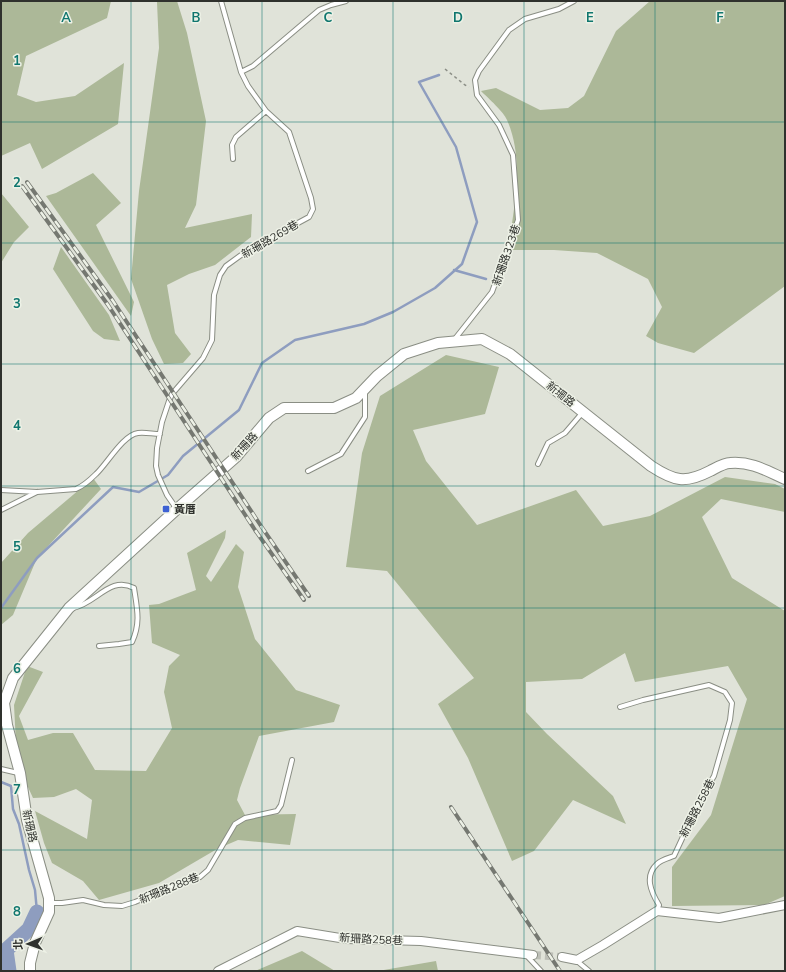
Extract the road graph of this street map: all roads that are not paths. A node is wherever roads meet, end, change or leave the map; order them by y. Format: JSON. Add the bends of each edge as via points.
{"nodes":[{"id":1,"x":220,"y":1,"type":"edge"},
{"id":2,"x":346,"y":1,"type":"edge"},
{"id":3,"x":573,"y":1,"type":"edge"},
{"id":4,"x":241,"y":72,"type":"junction"},
{"id":5,"x":266,"y":111,"type":"junction"},
{"id":6,"x":233,"y":159,"type":"dead end"},
{"id":7,"x":453,"y":342,"type":"junction"},
{"id":8,"x":365,"y":388,"type":"junction"},
{"id":9,"x":583,"y":412,"type":"junction"},
{"id":10,"x":160,"y":434,"type":"junction"},
{"id":11,"x":538,"y":464,"type":"dead end"},
{"id":12,"x":308,"y":471,"type":"dead end"},
{"id":13,"x":785,"y":479,"type":"edge"},
{"id":14,"x":1,"y":490,"type":"edge"},
{"id":15,"x":37,"y":492,"type":"junction"},
{"id":16,"x":177,"y":509,"type":"junction"},
{"id":17,"x":1,"y":510,"type":"edge"},
{"id":18,"x":69,"y":608,"type":"junction"},
{"id":19,"x":99,"y":646,"type":"dead end"},
{"id":20,"x":620,"y":707,"type":"dead end"},
{"id":21,"x":292,"y":760,"type":"dead end"},
{"id":22,"x":1,"y":769,"type":"edge"},
{"id":23,"x":20,"y":773,"type":"junction"},
{"id":24,"x":49,"y":903,"type":"junction"},
{"id":25,"x":785,"y":905,"type":"edge"},
{"id":26,"x":657,"y":911,"type":"junction"},
{"id":27,"x":529,"y":955,"type":"joint"},
{"id":28,"x":562,"y":957,"type":"tunnel mouth"},
{"id":29,"x":577,"y":960,"type":"junction"},
{"id":30,"x":30,"y":971,"type":"edge"},
{"id":31,"x":218,"y":971,"type":"edge"},
{"id":32,"x":541,"y":971,"type":"edge"},
{"id":33,"x":589,"y":971,"type":"edge"}],
"edges":[{"from":1,"to":4,"type":"lane","name":"新珊路269巷"},
{"from":2,"to":4,"type":"lane","via":[[319,10],[253,66]]},
{"from":3,"to":7,"type":"lane","name":"新珊路323巷","via":[[559,9],[525,19],[509,30],[475,80],[477,95],[499,125],[514,155],[518,220],[492,292]]},
{"from":4,"to":5,"type":"lane","name":"新珊路269巷"},
{"from":5,"to":6,"type":"lane","via":[[236,137],[232,145]]},
{"from":5,"to":10,"type":"lane","name":"新珊路269巷","via":[[289,132],[313,209],[309,217],[248,250],[226,266],[214,295],[212,340],[203,358],[172,394]]},
{"from":7,"to":8,"type":"street","name":"新珊路","via":[[438,343],[404,354]]},
{"from":7,"to":9,"type":"street","name":"新珊路","via":[[482,339],[510,354]]},
{"from":8,"to":12,"type":"lane","via":[[365,417],[341,454]]},
{"from":8,"to":16,"type":"street","name":"新珊路","via":[[356,398],[334,408],[284,408],[269,418],[236,457]]},
{"from":9,"to":11,"type":"lane","via":[[566,433],[548,443]]},
{"from":9,"to":13,"type":"street","name":"新珊路","via":[[666,476],[682,480],[700,476],[728,463],[747,463]]},
{"from":10,"to":15,"type":"lane","via":[[131,435],[96,474],[81,486],[68,490]]},
{"from":10,"to":16,"type":"lane","name":"新珊路269巷","via":[[156,455],[158,474],[167,495]]},
{"from":14,"to":15,"type":"lane"},
{"from":15,"to":17,"type":"lane"},
{"from":16,"to":18,"type":"street","name":"新珊路"},
{"from":18,"to":19,"type":"lane","via":[[82,606],[111,586],[126,584],[134,588],[138,615],[137,631],[132,642]]},
{"from":18,"to":23,"type":"street","name":"新珊路","via":[[14,678],[4,703]]},
{"from":20,"to":26,"type":"lane","name":"新珊路258巷","via":[[709,685],[725,692],[732,703],[730,720],[714,776],[674,856],[657,863],[650,872],[649,881],[659,905]]},
{"from":21,"to":24,"type":"lane","name":"新珊路288巷","via":[[281,805],[276,811],[245,818],[235,824],[208,870],[200,877],[122,906],[83,900]]},
{"from":22,"to":23,"type":"lane"},
{"from":23,"to":24,"type":"street","name":"新珊路","via":[[27,820]]},
{"from":24,"to":30,"type":"street","name":"新珊路","via":[[49,912],[35,944]]},
{"from":25,"to":26,"type":"street","via":[[719,918]]},
{"from":26,"to":29,"type":"street"},
{"from":27,"to":31,"type":"street","name":"新珊路258巷","via":[[421,941],[346,939],[297,931]]},
{"from":27,"to":32,"type":"lane"},
{"from":28,"to":29,"type":"street"},
{"from":29,"to":33,"type":"lane"}]}
